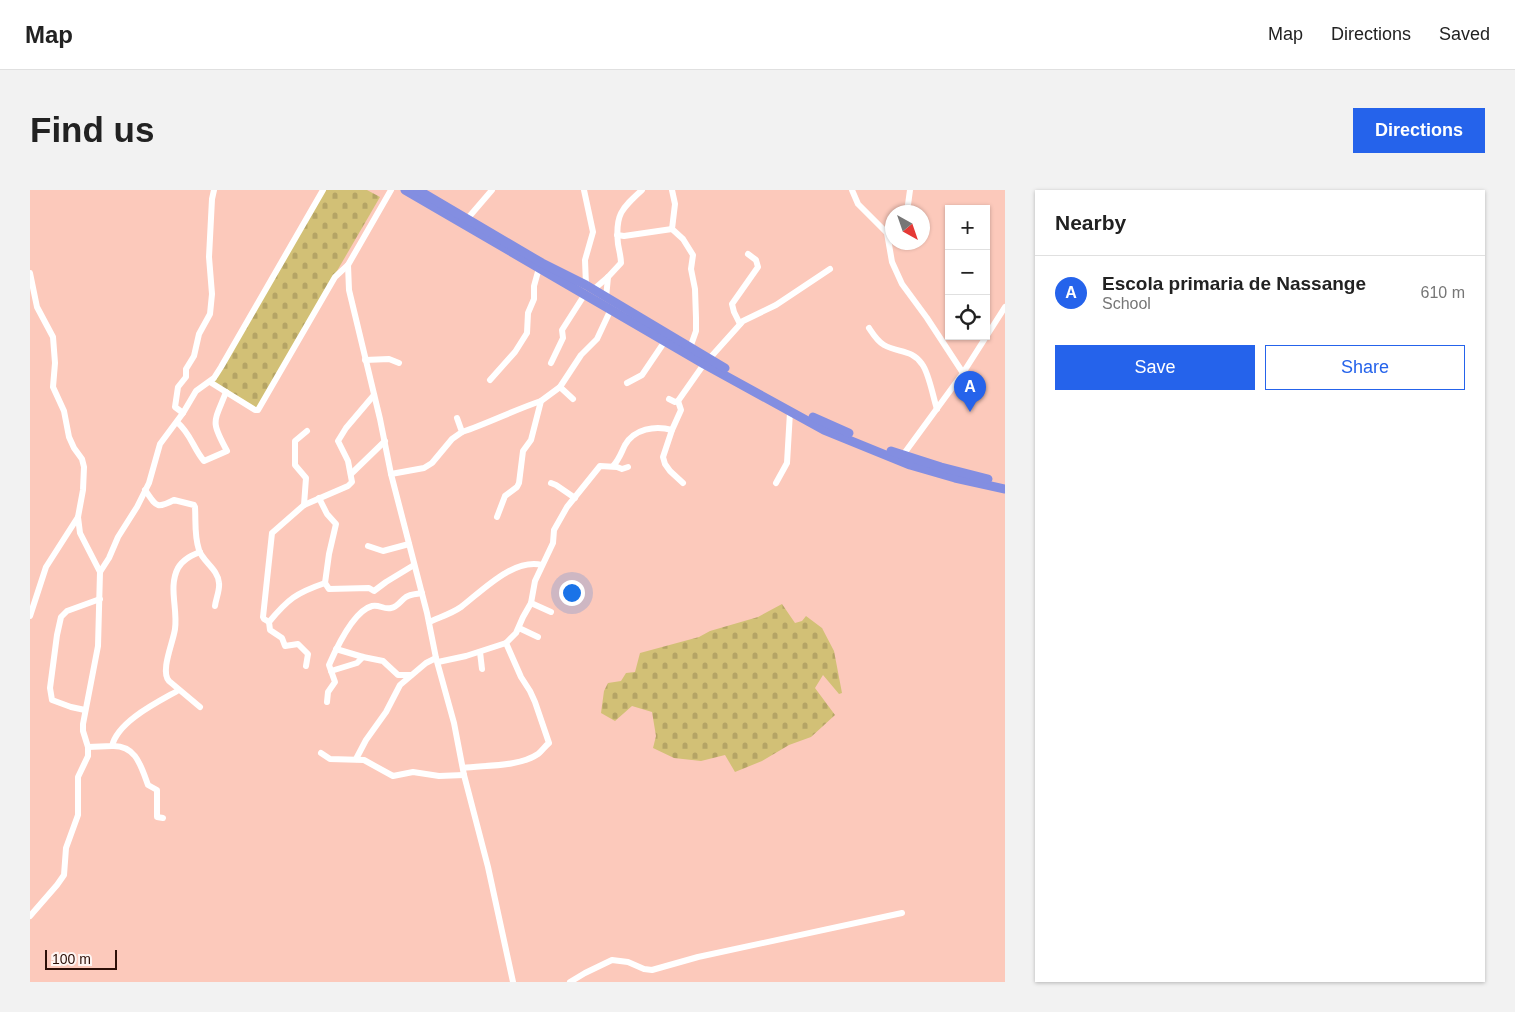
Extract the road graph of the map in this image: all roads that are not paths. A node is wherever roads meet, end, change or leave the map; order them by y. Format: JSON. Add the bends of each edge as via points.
{"nodes":[{"id":1,"x":214,"y":190,"type":"edge"},
{"id":2,"x":323,"y":190,"type":"edge"},
{"id":3,"x":391,"y":190,"type":"edge"},
{"id":4,"x":405,"y":190,"type":"edge"},
{"id":5,"x":492,"y":190,"type":"edge"},
{"id":6,"x":584,"y":190,"type":"edge"},
{"id":7,"x":642,"y":190,"type":"edge"},
{"id":8,"x":672,"y":190,"type":"edge"},
{"id":9,"x":852,"y":190,"type":"edge"},
{"id":10,"x":910,"y":190,"type":"edge"},
{"id":11,"x":422,"y":191,"type":"edge"},
{"id":12,"x":908,"y":205,"type":"edge"},
{"id":13,"x":468,"y":218,"type":"junction"},
{"id":14,"x":672,"y":230,"type":"junction"},
{"id":15,"x":885,"y":230,"type":"edge"},
{"id":16,"x":617,"y":235,"type":"junction"},
{"id":17,"x":892,"y":250,"type":"edge"},
{"id":18,"x":748,"y":254,"type":"dead end"},
{"id":19,"x":348,"y":265,"type":"junction"},
{"id":20,"x":539,"y":268,"type":"junction"},
{"id":21,"x":830,"y":269,"type":"dead end"},
{"id":22,"x":30,"y":272,"type":"edge"},
{"id":23,"x":608,"y":278,"type":"junction"},
{"id":24,"x":588,"y":290,"type":"junction"},
{"id":25,"x":606,"y":298,"type":"junction"},
{"id":26,"x":1005,"y":307,"type":"edge"},
{"id":27,"x":611,"y":309,"type":"junction"},
{"id":28,"x":740,"y":324,"type":"junction"},
{"id":29,"x":868,"y":328,"type":"dead end"},
{"id":30,"x":665,"y":341,"type":"junction"},
{"id":31,"x":690,"y":348,"type":"junction"},
{"id":32,"x":365,"y":360,"type":"junction"},
{"id":33,"x":707,"y":362,"type":"junction"},
{"id":34,"x":399,"y":363,"type":"dead end"},
{"id":35,"x":551,"y":363,"type":"dead end"},
{"id":36,"x":963,"y":373,"type":"junction"},
{"id":37,"x":490,"y":380,"type":"dead end"},
{"id":38,"x":210,"y":382,"type":"junction"},
{"id":39,"x":627,"y":383,"type":"dead end"},
{"id":40,"x":560,"y":387,"type":"junction"},
{"id":41,"x":226,"y":392,"type":"junction"},
{"id":42,"x":374,"y":395,"type":"junction"},
{"id":43,"x":573,"y":398,"type":"dead end"},
{"id":44,"x":669,"y":399,"type":"dead end"},
{"id":45,"x":678,"y":400,"type":"junction"},
{"id":46,"x":541,"y":401,"type":"junction"},
{"id":47,"x":937,"y":408,"type":"junction"},
{"id":48,"x":790,"y":412,"type":"junction"},
{"id":49,"x":183,"y":413,"type":"junction"},
{"id":50,"x":457,"y":418,"type":"dead end"},
{"id":51,"x":177,"y":422,"type":"junction"},
{"id":52,"x":672,"y":430,"type":"junction"},
{"id":53,"x":307,"y":431,"type":"dead end"},
{"id":54,"x":462,"y":432,"type":"junction"},
{"id":55,"x":385,"y":441,"type":"junction"},
{"id":56,"x":903,"y":455,"type":"junction"},
{"id":57,"x":613,"y":466,"type":"junction"},
{"id":58,"x":628,"y":467,"type":"dead end"},
{"id":59,"x":351,"y":474,"type":"junction"},
{"id":60,"x":391,"y":474,"type":"junction"},
{"id":61,"x":551,"y":483,"type":"dead end"},
{"id":62,"x":683,"y":483,"type":"dead end"},
{"id":63,"x":776,"y":483,"type":"dead end"},
{"id":64,"x":1005,"y":483,"type":"edge"},
{"id":65,"x":1005,"y":489,"type":"edge"},
{"id":66,"x":145,"y":490,"type":"junction"},
{"id":67,"x":319,"y":498,"type":"junction"},
{"id":68,"x":575,"y":498,"type":"junction"},
{"id":69,"x":304,"y":505,"type":"junction"},
{"id":70,"x":78,"y":517,"type":"junction"},
{"id":71,"x":498,"y":517,"type":"dead end"},
{"id":72,"x":409,"y":544,"type":"junction"},
{"id":73,"x":368,"y":546,"type":"dead end"},
{"id":74,"x":200,"y":552,"type":"junction"},
{"id":75,"x":414,"y":565,"type":"junction"},
{"id":76,"x":542,"y":565,"type":"junction"},
{"id":77,"x":100,"y":572,"type":"junction"},
{"id":78,"x":324,"y":583,"type":"junction"},
{"id":79,"x":422,"y":593,"type":"junction"},
{"id":80,"x":100,"y":599,"type":"junction"},
{"id":81,"x":531,"y":603,"type":"junction"},
{"id":82,"x":215,"y":606,"type":"dead end"},
{"id":83,"x":551,"y":612,"type":"dead end"},
{"id":84,"x":30,"y":616,"type":"edge"},
{"id":85,"x":269,"y":622,"type":"junction"},
{"id":86,"x":429,"y":622,"type":"junction"},
{"id":87,"x":519,"y":628,"type":"junction"},
{"id":88,"x":538,"y":637,"type":"dead end"},
{"id":89,"x":506,"y":643,"type":"junction"},
{"id":90,"x":336,"y":649,"type":"junction"},
{"id":91,"x":480,"y":652,"type":"junction"},
{"id":92,"x":364,"y":658,"type":"junction"},
{"id":93,"x":437,"y":660,"type":"junction"},
{"id":94,"x":306,"y":666,"type":"dead end"},
{"id":95,"x":482,"y":669,"type":"dead end"},
{"id":96,"x":331,"y":671,"type":"junction"},
{"id":97,"x":411,"y":675,"type":"junction"},
{"id":98,"x":179,"y":690,"type":"junction"},
{"id":99,"x":327,"y":702,"type":"dead end"},
{"id":100,"x":200,"y":707,"type":"dead end"},
{"id":101,"x":86,"y":710,"type":"junction"},
{"id":102,"x":112,"y":746,"type":"junction"},
{"id":103,"x":88,"y":747,"type":"junction"},
{"id":104,"x":321,"y":752,"type":"dead end"},
{"id":105,"x":356,"y":759,"type":"junction"},
{"id":106,"x":463,"y":772,"type":"junction"},
{"id":107,"x":163,"y":818,"type":"dead end"},
{"id":108,"x":902,"y":913,"type":"dead end"},
{"id":109,"x":30,"y":916,"type":"edge"},
{"id":110,"x":513,"y":982,"type":"edge"},
{"id":111,"x":570,"y":982,"type":"edge"}],
"edges":[{"from":1,"to":49,"type":"street","via":[[209,257],[210,314],[200,332],[186,377],[178,387],[175,406]]},
{"from":2,"to":38,"type":"street"},
{"from":3,"to":19,"type":"street"},
{"from":4,"to":20,"type":"highway"},
{"from":5,"to":13,"type":"street"},
{"from":6,"to":24,"type":"street","via":[[593,232],[585,260]]},
{"from":7,"to":16,"type":"street","via":[[620,212]]},
{"from":8,"to":14,"type":"street","via":[[675,204]]},
{"from":9,"to":15,"type":"street","via":[[858,204]]},
{"from":10,"to":12,"type":"street"},
{"from":11,"to":13,"type":"highway"},
{"from":13,"to":24,"type":"highway"},
{"from":14,"to":16,"type":"street"},
{"from":14,"to":31,"type":"street","via":[[683,239],[693,255],[691,269],[696,332]]},
{"from":16,"to":23,"type":"street","via":[[621,264]]},
{"from":17,"to":36,"type":"street","via":[[892,262],[902,284]]},
{"from":18,"to":28,"type":"street","via":[[756,260],[758,267],[732,304]]},
{"from":19,"to":32,"type":"street","via":[[349,290]]},
{"from":19,"to":41,"type":"street","via":[[335,277],[258,410]]},
{"from":20,"to":24,"type":"highway"},
{"from":20,"to":37,"type":"street","via":[[534,299],[528,313],[527,333]]},
{"from":21,"to":28,"type":"street","via":[[776,305]]},
{"from":22,"to":70,"type":"street","via":[[37,308],[53,337],[53,387],[64,411],[69,437],[84,467]]},
{"from":23,"to":24,"type":"street"},
{"from":23,"to":25,"type":"street"},
{"from":24,"to":25,"type":"highway"},
{"from":24,"to":27,"type":"highway"},
{"from":24,"to":35,"type":"street","via":[[562,330],[562,338]]},
{"from":25,"to":31,"type":"highway"},
{"from":26,"to":36,"type":"street"},
{"from":27,"to":30,"type":"highway"},
{"from":27,"to":40,"type":"street","via":[[597,339],[581,355]]},
{"from":28,"to":33,"type":"street"},
{"from":29,"to":47,"type":"street","via":[[883,344],[919,360],[926,371]]},
{"from":30,"to":33,"type":"highway"},
{"from":30,"to":39,"type":"street","via":[[642,376]]},
{"from":31,"to":33,"type":"highway"},
{"from":32,"to":34,"type":"street","via":[[389,358]]},
{"from":32,"to":42,"type":"street"},
{"from":33,"to":45,"type":"street"},
{"from":33,"to":48,"type":"highway"},
{"from":33,"to":56,"type":"highway","via":[[820,421]]},
{"from":36,"to":47,"type":"street"},
{"from":38,"to":41,"type":"street"},
{"from":38,"to":49,"type":"street","via":[[196,391]]},
{"from":40,"to":43,"type":"street"},
{"from":40,"to":46,"type":"street"},
{"from":41,"to":51,"type":"street","via":[[214,421],[216,432],[228,451],[204,462]]},
{"from":42,"to":55,"type":"street"},
{"from":42,"to":59,"type":"street","via":[[339,437]]},
{"from":44,"to":45,"type":"street"},
{"from":45,"to":52,"type":"street","via":[[681,410]]},
{"from":46,"to":54,"type":"street"},
{"from":46,"to":71,"type":"street","via":[[531,440],[523,451],[519,483],[505,496]]},
{"from":47,"to":56,"type":"street"},
{"from":48,"to":63,"type":"street","via":[[787,463]]},
{"from":48,"to":65,"type":"highway","via":[[824,430],[910,465]]},
{"from":49,"to":51,"type":"street"},
{"from":50,"to":54,"type":"street"},
{"from":51,"to":66,"type":"street","via":[[160,444]]},
{"from":52,"to":57,"type":"street","via":[[647,428],[626,443]]},
{"from":52,"to":62,"type":"street","via":[[663,460]]},
{"from":53,"to":69,"type":"street","via":[[296,441],[295,465],[306,478]]},
{"from":54,"to":60,"type":"street","via":[[424,468]]},
{"from":55,"to":59,"type":"street"},
{"from":55,"to":60,"type":"street"},
{"from":56,"to":64,"type":"highway"},
{"from":57,"to":58,"type":"street"},
{"from":57,"to":68,"type":"street","via":[[596,468]]},
{"from":59,"to":67,"type":"street","via":[[350,484]]},
{"from":60,"to":72,"type":"street"},
{"from":61,"to":68,"type":"street"},
{"from":66,"to":74,"type":"street","via":[[161,506],[174,500],[194,505],[195,537]]},
{"from":66,"to":77,"type":"street"},
{"from":67,"to":69,"type":"street"},
{"from":67,"to":78,"type":"street","via":[[336,524]]},
{"from":68,"to":76,"type":"street","via":[[554,530]]},
{"from":69,"to":85,"type":"street","via":[[270,536],[263,617]]},
{"from":70,"to":77,"type":"street","via":[[84,542]]},
{"from":70,"to":84,"type":"street","via":[[46,567]]},
{"from":72,"to":73,"type":"street","via":[[382,551]]},
{"from":72,"to":75,"type":"street"},
{"from":74,"to":82,"type":"street","via":[[219,581]]},
{"from":74,"to":98,"type":"street","via":[[185,559],[178,567],[174,581],[175,626],[165,674]]},
{"from":75,"to":78,"type":"street","via":[[374,592],[369,588],[329,589]]},
{"from":75,"to":79,"type":"street"},
{"from":76,"to":81,"type":"street"},
{"from":76,"to":86,"type":"street","via":[[531,563],[512,570],[460,607]]},
{"from":77,"to":80,"type":"street"},
{"from":78,"to":85,"type":"street","via":[[299,592]]},
{"from":79,"to":86,"type":"street"},
{"from":79,"to":90,"type":"street","via":[[406,597],[390,609],[377,605],[368,607],[348,629]]},
{"from":80,"to":101,"type":"street","via":[[98,646]]},
{"from":80,"to":101,"type":"street","via":[[63,614],[51,679],[52,700]]},
{"from":81,"to":83,"type":"street"},
{"from":81,"to":87,"type":"street"},
{"from":85,"to":94,"type":"street","via":[[270,630],[282,638],[286,647],[298,644],[308,654]]},
{"from":86,"to":93,"type":"street"},
{"from":87,"to":88,"type":"street"},
{"from":87,"to":89,"type":"street"},
{"from":89,"to":91,"type":"street"},
{"from":89,"to":106,"type":"street","via":[[535,702],[549,743],[536,755]]},
{"from":90,"to":92,"type":"street"},
{"from":90,"to":96,"type":"street","via":[[329,665]]},
{"from":91,"to":93,"type":"street"},
{"from":91,"to":95,"type":"street"},
{"from":92,"to":96,"type":"street"},
{"from":92,"to":97,"type":"street","via":[[382,661],[398,675]]},
{"from":93,"to":97,"type":"street","via":[[426,663]]},
{"from":93,"to":106,"type":"street"},
{"from":96,"to":99,"type":"street","via":[[335,682],[328,692]]},
{"from":97,"to":105,"type":"street","via":[[400,685]]},
{"from":98,"to":100,"type":"street"},
{"from":98,"to":102,"type":"street","via":[[120,729]]},
{"from":101,"to":103,"type":"street","via":[[84,732]]},
{"from":102,"to":103,"type":"street"},
{"from":102,"to":107,"type":"street","via":[[123,746],[139,762],[148,785],[157,790],[157,817]]},
{"from":103,"to":109,"type":"street","via":[[88,756],[78,777],[78,815],[66,848],[64,875]]},
{"from":104,"to":105,"type":"street","via":[[330,759]]},
{"from":105,"to":106,"type":"street","via":[[393,776],[413,772],[439,776]]},
{"from":106,"to":110,"type":"street"},
{"from":108,"to":111,"type":"street","via":[[652,970],[612,960]]}]}
